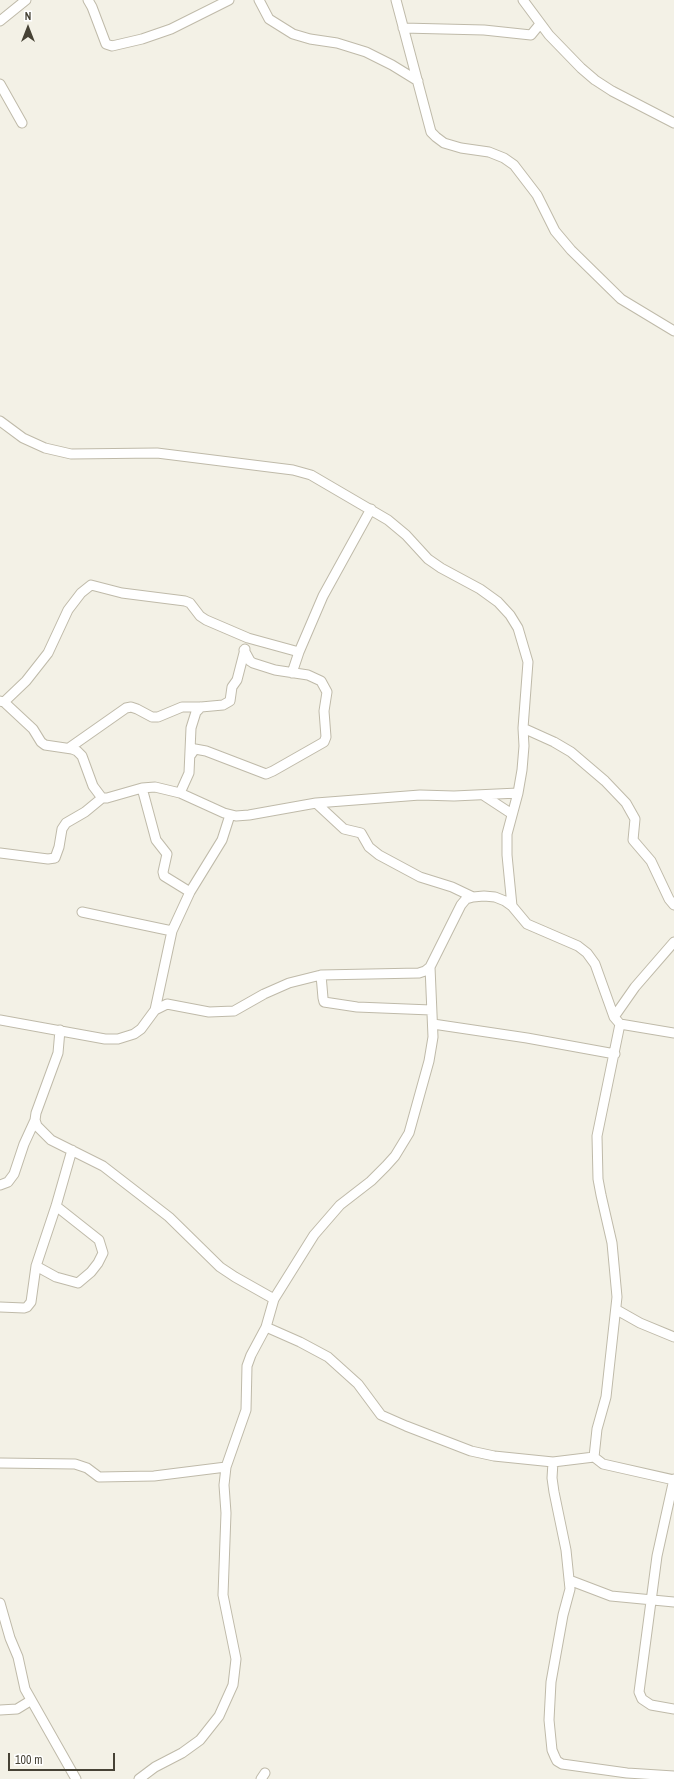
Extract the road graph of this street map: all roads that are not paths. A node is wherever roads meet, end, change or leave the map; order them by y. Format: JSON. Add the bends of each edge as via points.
{"nodes":[{"id":1,"x":26,"y":0,"type":"edge"},
{"id":2,"x":88,"y":0,"type":"edge"},
{"id":3,"x":229,"y":0,"type":"edge"},
{"id":4,"x":258,"y":0,"type":"edge"},
{"id":5,"x":396,"y":0,"type":"edge"},
{"id":6,"x":523,"y":0,"type":"edge"},
{"id":7,"x":0,"y":22,"type":"edge"},
{"id":8,"x":540,"y":24,"type":"junction"},
{"id":9,"x":404,"y":28,"type":"junction"},
{"id":10,"x":418,"y":81,"type":"junction"},
{"id":11,"x":0,"y":84,"type":"edge"},
{"id":12,"x":22,"y":123,"type":"dead end"},
{"id":13,"x":674,"y":123,"type":"edge"},
{"id":14,"x":674,"y":331,"type":"edge"},
{"id":15,"x":0,"y":421,"type":"edge"},
{"id":16,"x":371,"y":509,"type":"junction"},
{"id":17,"x":248,"y":638,"type":"junction"},
{"id":18,"x":244,"y":650,"type":"junction"},
{"id":19,"x":299,"y":652,"type":"junction"},
{"id":20,"x":292,"y":673,"type":"junction"},
{"id":21,"x":2,"y":701,"type":"edge"},
{"id":22,"x":200,"y":708,"type":"junction"},
{"id":23,"x":523,"y":728,"type":"junction"},
{"id":24,"x":69,"y":748,"type":"junction"},
{"id":25,"x":190,"y":756,"type":"junction"},
{"id":26,"x":142,"y":788,"type":"junction"},
{"id":27,"x":180,"y":793,"type":"junction"},
{"id":28,"x":518,"y":793,"type":"junction"},
{"id":29,"x":483,"y":795,"type":"junction"},
{"id":30,"x":102,"y":798,"type":"junction"},
{"id":31,"x":316,"y":803,"type":"junction"},
{"id":32,"x":512,"y":814,"type":"junction"},
{"id":33,"x":230,"y":815,"type":"junction"},
{"id":34,"x":0,"y":853,"type":"edge"},
{"id":35,"x":190,"y":892,"type":"junction"},
{"id":36,"x":473,"y":896,"type":"junction"},
{"id":37,"x":674,"y":905,"type":"edge"},
{"id":38,"x":512,"y":906,"type":"junction"},
{"id":39,"x":82,"y":912,"type":"dead end"},
{"id":40,"x":172,"y":930,"type":"junction"},
{"id":41,"x":674,"y":942,"type":"edge"},
{"id":42,"x":430,"y":967,"type":"junction"},
{"id":43,"x":321,"y":975,"type":"junction"},
{"id":44,"x":155,"y":1010,"type":"junction"},
{"id":45,"x":431,"y":1010,"type":"junction"},
{"id":46,"x":614,"y":1017,"type":"junction"},
{"id":47,"x":0,"y":1020,"type":"edge"},
{"id":48,"x":432,"y":1024,"type":"junction"},
{"id":49,"x":620,"y":1024,"type":"junction"},
{"id":50,"x":60,"y":1030,"type":"junction"},
{"id":51,"x":674,"y":1033,"type":"edge"},
{"id":52,"x":615,"y":1054,"type":"junction"},
{"id":53,"x":35,"y":1120,"type":"junction"},
{"id":54,"x":72,"y":1150,"type":"junction"},
{"id":55,"x":0,"y":1185,"type":"edge"},
{"id":56,"x":56,"y":1206,"type":"junction"},
{"id":57,"x":36,"y":1266,"type":"junction"},
{"id":58,"x":274,"y":1299,"type":"junction"},
{"id":59,"x":0,"y":1307,"type":"edge"},
{"id":60,"x":617,"y":1310,"type":"junction"},
{"id":61,"x":266,"y":1327,"type":"junction"},
{"id":62,"x":674,"y":1337,"type":"edge"},
{"id":63,"x":594,"y":1457,"type":"junction"},
{"id":64,"x":554,"y":1462,"type":"junction"},
{"id":65,"x":0,"y":1463,"type":"edge"},
{"id":66,"x":226,"y":1467,"type":"junction"},
{"id":67,"x":674,"y":1480,"type":"edge"},
{"id":68,"x":569,"y":1580,"type":"junction"},
{"id":69,"x":652,"y":1600,"type":"junction"},
{"id":70,"x":674,"y":1602,"type":"edge"},
{"id":71,"x":0,"y":1603,"type":"edge"},
{"id":72,"x":30,"y":1701,"type":"junction"},
{"id":73,"x":674,"y":1709,"type":"edge"},
{"id":74,"x":0,"y":1710,"type":"edge"},
{"id":75,"x":674,"y":1776,"type":"edge"},
{"id":76,"x":73,"y":1778,"type":"edge"},
{"id":77,"x":139,"y":1779,"type":"edge"}],
"edges":[{"from":1,"to":7,"type":"street"},
{"from":2,"to":3,"type":"street","via":[[106,44],[112,46],[171,29]]},
{"from":4,"to":10,"type":"street","via":[[269,19],[293,34],[366,52]]},
{"from":5,"to":9,"type":"street"},
{"from":6,"to":8,"type":"street"},
{"from":8,"to":9,"type":"street","via":[[531,35],[484,30]]},
{"from":8,"to":13,"type":"street","via":[[595,80]]},
{"from":9,"to":10,"type":"street"},
{"from":10,"to":14,"type":"street","via":[[428,126],[436,137],[461,148],[489,152],[514,165],[537,195],[555,231],[571,250],[621,299]]},
{"from":11,"to":12,"type":"street"},
{"from":15,"to":16,"type":"street","via":[[23,438],[45,448],[71,454],[157,453],[293,470],[323,480]]},
{"from":16,"to":19,"type":"street","via":[[323,596]]},
{"from":16,"to":23,"type":"street","via":[[400,530],[428,559],[480,589],[510,615],[522,640],[528,662]]},
{"from":17,"to":18,"type":"street"},
{"from":17,"to":19,"type":"street"},
{"from":17,"to":21,"type":"street","via":[[206,620],[185,602],[149,598],[91,585],[68,610],[48,653],[26,681]]},
{"from":18,"to":20,"type":"street","via":[[253,663]]},
{"from":18,"to":22,"type":"street","via":[[230,701],[227,704]]},
{"from":19,"to":20,"type":"street"},
{"from":20,"to":25,"type":"street","via":[[308,675],[319,680],[327,692],[324,711],[326,737],[321,744],[266,774],[206,751],[195,749]]},
{"from":21,"to":24,"type":"street","via":[[45,745]]},
{"from":22,"to":24,"type":"street","via":[[182,707],[152,717],[137,709],[126,708]]},
{"from":22,"to":25,"type":"street","via":[[196,712],[191,728]]},
{"from":23,"to":28,"type":"street","via":[[524,746]]},
{"from":23,"to":37,"type":"street","via":[[571,752],[626,803],[635,819],[633,840],[652,861]]},
{"from":24,"to":30,"type":"street","via":[[82,756],[93,786]]},
{"from":25,"to":27,"type":"street","via":[[189,773]]},
{"from":26,"to":27,"type":"street","via":[[155,787]]},
{"from":26,"to":30,"type":"street"},
{"from":26,"to":35,"type":"street","via":[[156,840],[167,854],[164,876]]},
{"from":27,"to":33,"type":"street"},
{"from":28,"to":29,"type":"street"},
{"from":28,"to":32,"type":"street"},
{"from":29,"to":31,"type":"street","via":[[420,795]]},
{"from":29,"to":32,"type":"street"},
{"from":30,"to":34,"type":"street","via":[[66,823],[62,829],[55,858]]},
{"from":31,"to":33,"type":"street","via":[[249,815]]},
{"from":31,"to":36,"type":"street","via":[[344,829],[361,833],[369,847],[379,855],[420,877]]},
{"from":32,"to":38,"type":"street","via":[[506,842]]},
{"from":33,"to":35,"type":"street","via":[[222,840]]},
{"from":35,"to":40,"type":"street"},
{"from":36,"to":38,"type":"street","via":[[495,897]]},
{"from":36,"to":42,"type":"street","via":[[461,905]]},
{"from":38,"to":46,"type":"street","via":[[528,924],[578,946],[587,953],[595,964]]},
{"from":39,"to":40,"type":"street"},
{"from":40,"to":44,"type":"street"},
{"from":41,"to":46,"type":"street"},
{"from":42,"to":43,"type":"street","via":[[425,971],[408,974]]},
{"from":42,"to":45,"type":"street"},
{"from":43,"to":44,"type":"street","via":[[289,983],[234,1011],[209,1012],[167,1004]]},
{"from":43,"to":45,"type":"street","via":[[324,1002],[357,1007]]},
{"from":44,"to":50,"type":"street","via":[[141,1029],[118,1040]]},
{"from":45,"to":48,"type":"street"},
{"from":46,"to":49,"type":"street"},
{"from":47,"to":50,"type":"street"},
{"from":48,"to":52,"type":"street"},
{"from":48,"to":58,"type":"street","via":[[430,1061],[413,1122],[401,1146],[383,1169],[326,1220]]},
{"from":49,"to":51,"type":"street"},
{"from":49,"to":52,"type":"street"},
{"from":50,"to":53,"type":"street","via":[[58,1053]]},
{"from":52,"to":60,"type":"street","via":[[597,1136],[597,1162],[601,1195],[612,1243]]},
{"from":53,"to":54,"type":"street","via":[[47,1136]]},
{"from":53,"to":55,"type":"street","via":[[14,1174],[8,1182]]},
{"from":54,"to":56,"type":"street"},
{"from":54,"to":58,"type":"street","via":[[118,1177],[169,1217],[220,1266]]},
{"from":56,"to":57,"type":"street"},
{"from":56,"to":57,"type":"street","via":[[99,1240],[103,1253],[91,1272],[78,1283],[56,1277]]},
{"from":57,"to":59,"type":"street","via":[[31,1302],[27,1307]]},
{"from":58,"to":61,"type":"street"},
{"from":60,"to":62,"type":"street"},
{"from":60,"to":63,"type":"street","via":[[606,1397],[597,1428]]},
{"from":61,"to":64,"type":"street","via":[[328,1357],[358,1384],[381,1415],[387,1418],[471,1451]]},
{"from":61,"to":66,"type":"street","via":[[247,1366],[246,1410]]},
{"from":63,"to":64,"type":"street"},
{"from":63,"to":67,"type":"street","via":[[603,1464]]},
{"from":64,"to":68,"type":"street","via":[[552,1478]]},
{"from":65,"to":66,"type":"street","via":[[75,1464],[99,1476],[154,1476]]},
{"from":66,"to":77,"type":"street","via":[[222,1581],[224,1608],[236,1659],[233,1685],[219,1716],[200,1740]]},
{"from":67,"to":69,"type":"street","via":[[657,1556]]},
{"from":68,"to":69,"type":"street","via":[[611,1596]]},
{"from":68,"to":75,"type":"street","via":[[569,1597],[561,1622],[549,1702],[550,1738],[556,1761],[627,1773]]},
{"from":69,"to":70,"type":"street"},
{"from":69,"to":73,"type":"street","via":[[639,1696],[651,1705]]},
{"from":71,"to":72,"type":"street"},
{"from":72,"to":74,"type":"street","via":[[17,1709]]},
{"from":72,"to":76,"type":"street","via":[[59,1746]]}]}
